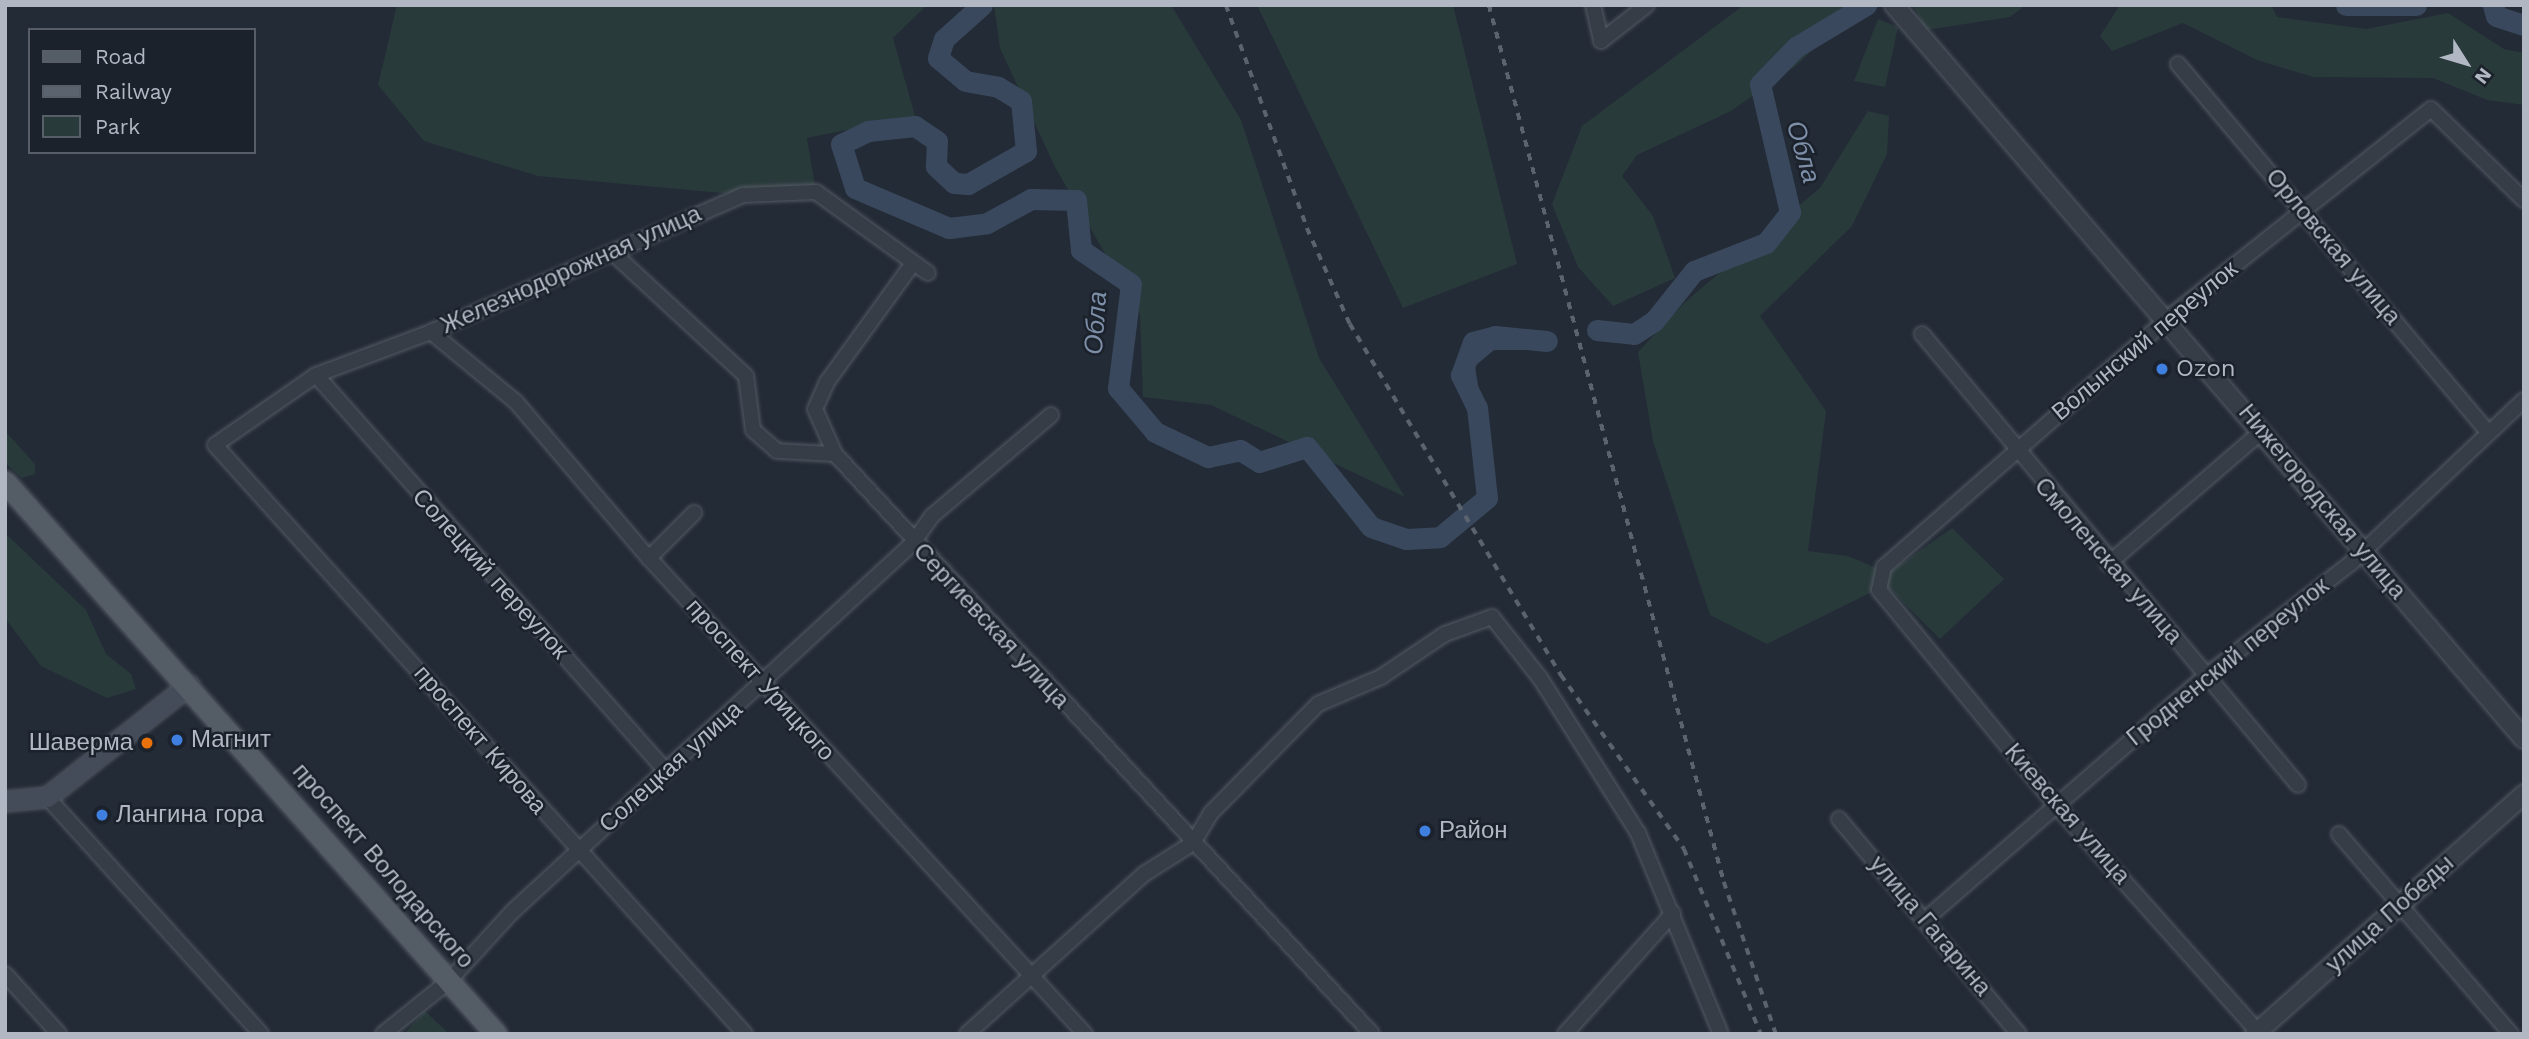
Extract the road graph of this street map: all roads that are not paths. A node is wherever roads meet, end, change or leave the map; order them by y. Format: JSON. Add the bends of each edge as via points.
{"nodes":[{"id":1,"x":1592,"y":5,"type":"edge"},
{"id":2,"x":1647,"y":5,"type":"edge"},
{"id":3,"x":1897,"y":8,"type":"edge"},
{"id":4,"x":2178,"y":64,"type":"dead end"},
{"id":5,"x":2524,"y":200,"type":"edge"},
{"id":6,"x":2301,"y":210,"type":"junction"},
{"id":7,"x":613,"y":253,"type":"junction"},
{"id":8,"x":913,"y":263,"type":"junction"},
{"id":9,"x":928,"y":273,"type":"dead end"},
{"id":10,"x":2167,"y":319,"type":"junction"},
{"id":11,"x":431,"y":332,"type":"junction"},
{"id":12,"x":1922,"y":334,"type":"dead end"},
{"id":13,"x":316,"y":375,"type":"junction"},
{"id":14,"x":2524,"y":400,"type":"edge"},
{"id":15,"x":1051,"y":415,"type":"dead end"},
{"id":16,"x":2262,"y":431,"type":"junction"},
{"id":17,"x":2487,"y":431,"type":"junction"},
{"id":18,"x":215,"y":445,"type":"joint"},
{"id":19,"x":2015,"y":452,"type":"junction"},
{"id":20,"x":835,"y":454,"type":"junction"},
{"id":21,"x":5,"y":482,"type":"edge"},
{"id":22,"x":694,"y":513,"type":"dead end"},
{"id":23,"x":913,"y":543,"type":"junction"},
{"id":24,"x":2363,"y":551,"type":"junction"},
{"id":25,"x":649,"y":558,"type":"junction"},
{"id":26,"x":2108,"y":564,"type":"junction"},
{"id":27,"x":1879,"y":590,"type":"joint"},
{"id":28,"x":2207,"y":675,"type":"junction"},
{"id":29,"x":763,"y":683,"type":"junction"},
{"id":30,"x":189,"y":685,"type":"junction"},
{"id":31,"x":2524,"y":739,"type":"edge"},
{"id":32,"x":666,"y":771,"type":"junction"},
{"id":33,"x":2298,"y":785,"type":"dead end"},
{"id":34,"x":2524,"y":794,"type":"edge"},
{"id":35,"x":47,"y":797,"type":"junction"},
{"id":36,"x":5,"y":801,"type":"edge"},
{"id":37,"x":2056,"y":804,"type":"junction"},
{"id":38,"x":1839,"y":819,"type":"dead end"},
{"id":39,"x":2339,"y":834,"type":"dead end"},
{"id":40,"x":1193,"y":842,"type":"junction"},
{"id":41,"x":578,"y":851,"type":"junction"},
{"id":42,"x":2399,"y":906,"type":"junction"},
{"id":43,"x":1673,"y":913,"type":"junction"},
{"id":44,"x":1927,"y":918,"type":"junction"},
{"id":45,"x":5,"y":974,"type":"edge"},
{"id":46,"x":1036,"y":976,"type":"junction"},
{"id":47,"x":449,"y":981,"type":"junction"},
{"id":48,"x":2258,"y":1033,"type":"edge"},
{"id":49,"x":60,"y":1034,"type":"edge"},
{"id":50,"x":261,"y":1034,"type":"edge"},
{"id":51,"x":383,"y":1034,"type":"edge"},
{"id":52,"x":496,"y":1034,"type":"edge"},
{"id":53,"x":745,"y":1034,"type":"edge"},
{"id":54,"x":967,"y":1034,"type":"edge"},
{"id":55,"x":1085,"y":1034,"type":"edge"},
{"id":56,"x":1373,"y":1034,"type":"edge"},
{"id":57,"x":1565,"y":1034,"type":"edge"},
{"id":58,"x":1721,"y":1034,"type":"edge"},
{"id":59,"x":2019,"y":1034,"type":"edge"},
{"id":60,"x":2511,"y":1034,"type":"edge"}],
"edges":[{"from":1,"to":2,"type":"street","via":[[1601,41]]},
{"from":3,"to":10,"type":"street","name":"Нижегородская улица"},
{"from":4,"to":6,"type":"street","name":"Орловская улица"},
{"from":5,"to":6,"type":"street","name":"Волынский переулок","via":[[2431,108]]},
{"from":6,"to":10,"type":"street","name":"Волынский переулок"},
{"from":6,"to":17,"type":"street","name":"Орловская улица"},
{"from":7,"to":8,"type":"street","name":"Железнодорожная улица","via":[[743,195],[816,192]]},
{"from":7,"to":11,"type":"street","name":"Железнодорожная улица"},
{"from":7,"to":20,"type":"street","via":[[747,376],[753,430],[777,451]]},
{"from":8,"to":9,"type":"street","name":"Железнодорожная улица"},
{"from":8,"to":20,"type":"street","name":"Сергиевская улица","via":[[827,382],[816,409]]},
{"from":10,"to":16,"type":"street","name":"Нижегородская улица"},
{"from":10,"to":19,"type":"street","name":"Волынский переулок"},
{"from":11,"to":13,"type":"street","name":"Железнодорожная улица"},
{"from":11,"to":25,"type":"street","name":"проспект Урицкого","via":[[516,402]]},
{"from":12,"to":19,"type":"street","name":"Смоленская улица"},
{"from":13,"to":18,"type":"street","name":"Железнодорожная улица"},
{"from":13,"to":32,"type":"street","name":"Солецкий переулок"},
{"from":14,"to":17,"type":"street","name":"Гродненский переулок"},
{"from":15,"to":23,"type":"street","name":"Солецкая улица","via":[[932,516]]},
{"from":16,"to":24,"type":"street","name":"Нижегородская улица"},
{"from":16,"to":26,"type":"street"},
{"from":17,"to":24,"type":"street","name":"Гродненский переулок"},
{"from":18,"to":41,"type":"street","name":"проспект Кирова"},
{"from":19,"to":26,"type":"street","name":"Смоленская улица"},
{"from":19,"to":27,"type":"street","name":"Волынский переулок","via":[[1884,567]]},
{"from":20,"to":23,"type":"street","name":"Сергиевская улица"},
{"from":21,"to":30,"type":"main road","name":"проспект Володарского"},
{"from":22,"to":25,"type":"street"},
{"from":23,"to":29,"type":"street","name":"Солецкая улица"},
{"from":23,"to":40,"type":"street","name":"Сергиевская улица"},
{"from":24,"to":28,"type":"street","name":"Гродненский переулок"},
{"from":24,"to":31,"type":"street","name":"Нижегородская улица"},
{"from":25,"to":29,"type":"street","name":"проспект Урицкого"},
{"from":26,"to":28,"type":"street","name":"Смоленская улица"},
{"from":27,"to":37,"type":"street","name":"Киевская улица"},
{"from":28,"to":33,"type":"street","name":"Смоленская улица"},
{"from":28,"to":37,"type":"street","name":"Гродненский переулок"},
{"from":29,"to":32,"type":"street","name":"Солецкая улица"},
{"from":29,"to":46,"type":"street","name":"проспект Урицкого","via":[[992,936]]},
{"from":30,"to":35,"type":"main road"},
{"from":30,"to":47,"type":"main road","name":"проспект Володарского"},
{"from":32,"to":41,"type":"street","name":"Солецкая улица"},
{"from":34,"to":42,"type":"street","name":"улица Победы"},
{"from":35,"to":36,"type":"main road"},
{"from":35,"to":50,"type":"street"},
{"from":37,"to":44,"type":"street","name":"Гродненский переулок"},
{"from":37,"to":48,"type":"street","name":"Киевская улица"},
{"from":38,"to":44,"type":"street","name":"улица Гагарина"},
{"from":39,"to":42,"type":"street"},
{"from":40,"to":43,"type":"street","via":[[1211,813],[1318,704],[1381,677],[1445,634],[1492,617],[1540,678],[1638,833]]},
{"from":40,"to":46,"type":"street","via":[[1144,873]]},
{"from":40,"to":56,"type":"street","name":"Сергиевская улица"},
{"from":41,"to":47,"type":"street","name":"Солецкая улица"},
{"from":41,"to":53,"type":"street","name":"проспект Кирова"},
{"from":42,"to":48,"type":"street","name":"улица Победы"},
{"from":42,"to":60,"type":"street"},
{"from":43,"to":57,"type":"street"},
{"from":43,"to":58,"type":"street"},
{"from":44,"to":59,"type":"street","name":"улица Гагарина"},
{"from":45,"to":49,"type":"street"},
{"from":46,"to":54,"type":"street"},
{"from":46,"to":55,"type":"street","name":"проспект Урицкого"},
{"from":47,"to":51,"type":"street","name":"Солецкая улица"},
{"from":47,"to":52,"type":"main road","name":"проспект Володарского"}]}
